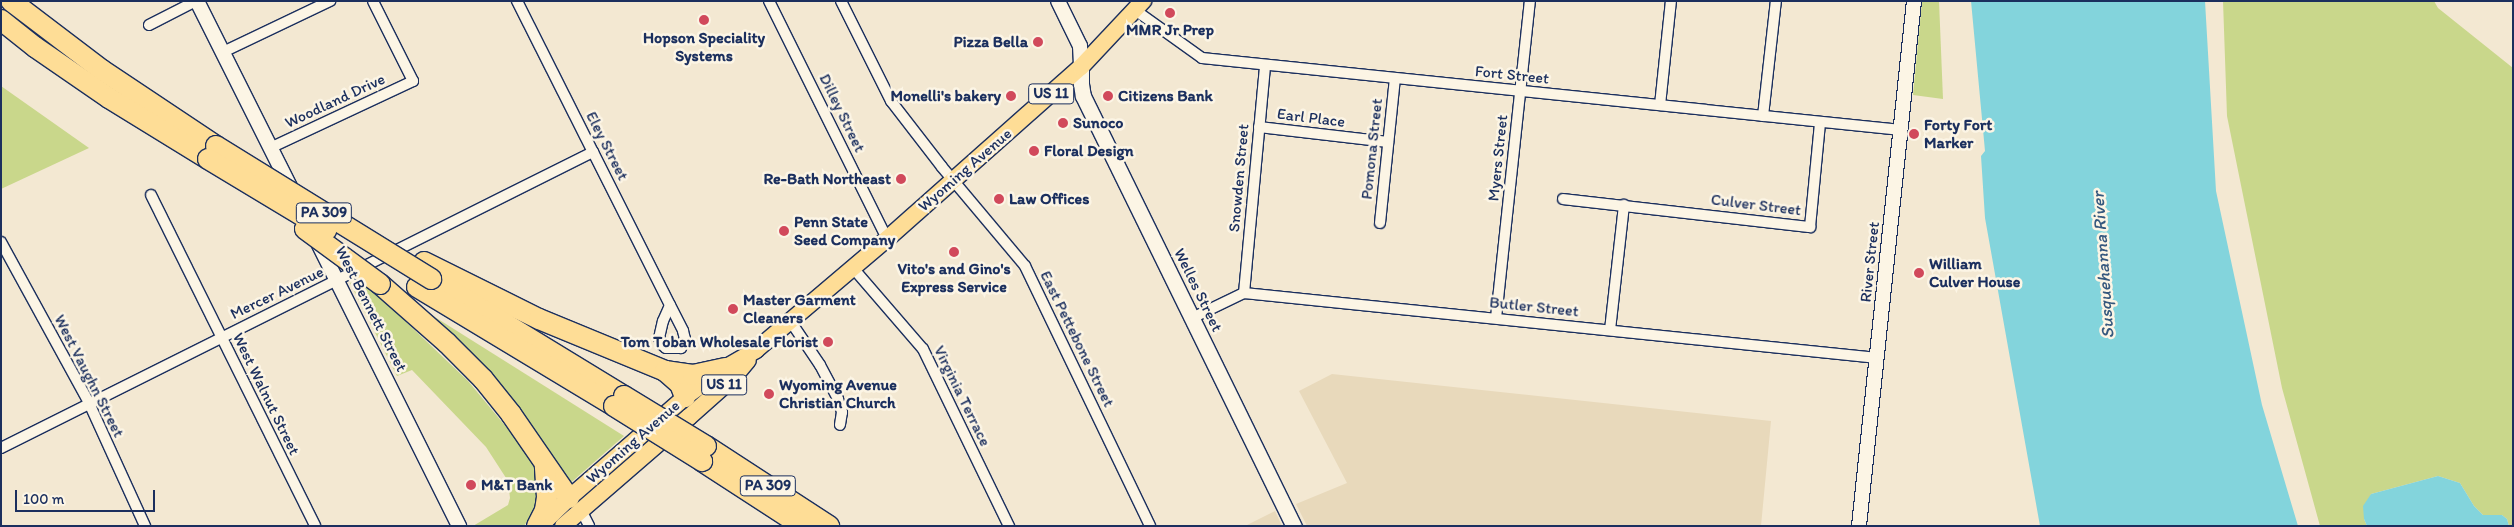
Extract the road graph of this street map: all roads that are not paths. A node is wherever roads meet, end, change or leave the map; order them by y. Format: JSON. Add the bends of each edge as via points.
{"nodes":[{"id":1,"x":11,"y":1,"type":"edge"},
{"id":2,"x":196,"y":1,"type":"edge"},
{"id":3,"x":330,"y":1,"type":"edge"},
{"id":4,"x":373,"y":1,"type":"edge"},
{"id":5,"x":517,"y":1,"type":"edge"},
{"id":6,"x":769,"y":1,"type":"edge"},
{"id":7,"x":841,"y":1,"type":"edge"},
{"id":8,"x":1058,"y":1,"type":"edge"},
{"id":9,"x":1530,"y":1,"type":"edge"},
{"id":10,"x":1671,"y":1,"type":"edge"},
{"id":11,"x":1776,"y":1,"type":"edge"},
{"id":12,"x":1914,"y":1,"type":"edge"},
{"id":13,"x":1139,"y":6,"type":"edge"},
{"id":14,"x":1,"y":20,"type":"edge"},
{"id":15,"x":149,"y":25,"type":"dead end"},
{"id":16,"x":223,"y":52,"type":"junction"},
{"id":17,"x":1265,"y":66,"type":"junction"},
{"id":18,"x":1081,"y":68,"type":"junction"},
{"id":19,"x":1395,"y":79,"type":"junction"},
{"id":20,"x":1521,"y":91,"type":"junction"},
{"id":21,"x":1660,"y":105,"type":"junction"},
{"id":22,"x":1763,"y":116,"type":"junction"},
{"id":23,"x":1820,"y":122,"type":"junction"},
{"id":24,"x":1260,"y":127,"type":"junction"},
{"id":25,"x":1901,"y":130,"type":"junction"},
{"id":26,"x":1388,"y":142,"type":"junction"},
{"id":27,"x":270,"y":148,"type":"junction"},
{"id":28,"x":593,"y":152,"type":"junction"},
{"id":29,"x":212,"y":153,"type":"junction"},
{"id":30,"x":954,"y":181,"type":"junction"},
{"id":31,"x":150,"y":195,"type":"dead end"},
{"id":32,"x":1563,"y":199,"type":"dead end"},
{"id":33,"x":1624,"y":205,"type":"junction"},
{"id":34,"x":1380,"y":222,"type":"dead end"},
{"id":35,"x":887,"y":240,"type":"junction"},
{"id":36,"x":1,"y":242,"type":"edge"},
{"id":37,"x":854,"y":268,"type":"junction"},
{"id":38,"x":424,"y":276,"type":"junction"},
{"id":39,"x":336,"y":280,"type":"junction"},
{"id":40,"x":1244,"y":293,"type":"junction"},
{"id":41,"x":670,"y":305,"type":"dead end"},
{"id":42,"x":1192,"y":318,"type":"junction"},
{"id":43,"x":1496,"y":318,"type":"junction"},
{"id":44,"x":791,"y":322,"type":"junction"},
{"id":45,"x":1610,"y":330,"type":"junction"},
{"id":46,"x":221,"y":337,"type":"junction"},
{"id":47,"x":756,"y":350,"type":"junction"},
{"id":48,"x":1878,"y":358,"type":"junction"},
{"id":49,"x":725,"y":368,"type":"junction"},
{"id":50,"x":666,"y":371,"type":"junction"},
{"id":51,"x":686,"y":397,"type":"junction"},
{"id":52,"x":88,"y":403,"type":"junction"},
{"id":53,"x":689,"y":417,"type":"junction"},
{"id":54,"x":840,"y":425,"type":"dead end"},
{"id":55,"x":1,"y":448,"type":"edge"},
{"id":56,"x":704,"y":454,"type":"junction"},
{"id":57,"x":544,"y":462,"type":"junction"},
{"id":58,"x":575,"y":504,"type":"junction"},
{"id":59,"x":145,"y":526,"type":"edge"},
{"id":60,"x":315,"y":526,"type":"edge"},
{"id":61,"x":459,"y":526,"type":"edge"},
{"id":62,"x":539,"y":526,"type":"edge"},
{"id":63,"x":563,"y":526,"type":"edge"},
{"id":64,"x":589,"y":526,"type":"edge"},
{"id":65,"x":802,"y":526,"type":"edge"},
{"id":66,"x":829,"y":526,"type":"edge"},
{"id":67,"x":1009,"y":526,"type":"edge"},
{"id":68,"x":1150,"y":526,"type":"edge"},
{"id":69,"x":1294,"y":526,"type":"edge"},
{"id":70,"x":1860,"y":526,"type":"edge"}],
"edges":[{"from":1,"to":29,"type":"highway","number":"PA 309"},
{"from":2,"to":15,"type":"street"},
{"from":2,"to":16,"type":"street","name":"West Bennett Street"},
{"from":3,"to":16,"type":"street"},
{"from":4,"to":27,"type":"street","name":"Woodland Drive","via":[[413,81]]},
{"from":5,"to":28,"type":"street","name":"Eley Street"},
{"from":6,"to":35,"type":"street","name":"Dilley Street"},
{"from":7,"to":30,"type":"street","name":"East Pettebone Street","via":[[891,101]]},
{"from":8,"to":18,"type":"street","via":[[1080,46]]},
{"from":9,"to":20,"type":"street","name":"Myers Street"},
{"from":10,"to":21,"type":"street"},
{"from":11,"to":22,"type":"street"},
{"from":12,"to":25,"type":"street","name":"River Street"},
{"from":13,"to":17,"type":"street","name":"Fort Street","via":[[1202,58]]},
{"from":13,"to":18,"type":"main road","name":"Wyoming Avenue","number":"US 11"},
{"from":14,"to":29,"type":"highway","number":"PA 309","via":[[108,98]]},
{"from":16,"to":27,"type":"street","name":"West Bennett Street"},
{"from":17,"to":19,"type":"street","name":"Fort Street"},
{"from":17,"to":24,"type":"street","name":"Snowden Street"},
{"from":18,"to":30,"type":"main road","name":"Wyoming Avenue","number":"US 11"},
{"from":18,"to":42,"type":"main road","name":"Welles Street","via":[[1083,96]]},
{"from":19,"to":20,"type":"street","name":"Fort Street"},
{"from":19,"to":26,"type":"street","name":"Pomona Street"},
{"from":20,"to":21,"type":"street","name":"Fort Street"},
{"from":20,"to":43,"type":"street","name":"Myers Street"},
{"from":21,"to":22,"type":"street","name":"Fort Street"},
{"from":22,"to":23,"type":"street","name":"Fort Street"},
{"from":23,"to":25,"type":"street","name":"Fort Street"},
{"from":23,"to":33,"type":"street","name":"Culver Street","via":[[1810,227]]},
{"from":24,"to":26,"type":"street","name":"Earl Place"},
{"from":24,"to":40,"type":"street","name":"Snowden Street"},
{"from":25,"to":48,"type":"street","name":"River Street"},
{"from":26,"to":34,"type":"street","name":"Pomona Street"},
{"from":27,"to":39,"type":"street","name":"West Bennett Street"},
{"from":28,"to":39,"type":"street","name":"Mercer Avenue"},
{"from":28,"to":41,"type":"street","name":"Eley Street"},
{"from":29,"to":38,"type":"highway","number":"PA 309","bridge":true},
{"from":29,"to":57,"type":"highway","bridge":true,"via":[[380,284],[441,337],[483,380]]},
{"from":30,"to":35,"type":"main road","name":"Wyoming Avenue","number":"US 11"},
{"from":30,"to":68,"type":"street","name":"East Pettebone Street","via":[[1025,266]]},
{"from":31,"to":46,"type":"street","name":"West Walnut Street"},
{"from":32,"to":33,"type":"street","name":"Culver Street"},
{"from":33,"to":45,"type":"street"},
{"from":35,"to":37,"type":"main road","name":"Wyoming Avenue","number":"US 11"},
{"from":36,"to":52,"type":"street","name":"West Vaughn Street"},
{"from":37,"to":44,"type":"main road","name":"Wyoming Avenue","number":"US 11"},
{"from":37,"to":67,"type":"street","name":"Virginia Terrace","via":[[923,349]]},
{"from":38,"to":50,"type":"highway"},
{"from":38,"to":56,"type":"highway","number":"PA 309","bridge":true},
{"from":39,"to":46,"type":"street","name":"Mercer Avenue"},
{"from":39,"to":61,"type":"street","name":"West Bennett Street"},
{"from":40,"to":42,"type":"street"},
{"from":40,"to":43,"type":"street","name":"Butler Street"},
{"from":42,"to":69,"type":"main road","name":"Welles Street"},
{"from":43,"to":45,"type":"street","name":"Butler Street"},
{"from":44,"to":47,"type":"main road","name":"Wyoming Avenue","number":"US 11"},
{"from":44,"to":54,"type":"street","via":[[838,399],[842,412]]},
{"from":45,"to":48,"type":"street","name":"Butler Street"},
{"from":46,"to":52,"type":"street","name":"Mercer Avenue"},
{"from":46,"to":60,"type":"street","name":"West Walnut Street"},
{"from":47,"to":49,"type":"main road","name":"Wyoming Avenue","number":"US 11"},
{"from":47,"to":53,"type":"main road","name":"Wyoming Avenue","number":"US 11","via":[[733,378]]},
{"from":48,"to":70,"type":"street","name":"River Street"},
{"from":49,"to":50,"type":"highway","via":[[693,375]]},
{"from":49,"to":51,"type":"main road","name":"Wyoming Avenue","number":"US 11"},
{"from":50,"to":51,"type":"highway","via":[[677,380]]},
{"from":51,"to":53,"type":"main road"},
{"from":51,"to":58,"type":"main road","name":"Wyoming Avenue","number":"US 11"},
{"from":52,"to":55,"type":"street","name":"Mercer Avenue"},
{"from":52,"to":59,"type":"street","name":"West Vaughn Street"},
{"from":53,"to":58,"type":"main road","name":"Wyoming Avenue","number":"US 11"},
{"from":56,"to":65,"type":"highway","number":"PA 309"},
{"from":56,"to":66,"type":"highway","number":"PA 309"},
{"from":57,"to":58,"type":"highway"},
{"from":57,"to":62,"type":"highway","via":[[548,490]]},
{"from":58,"to":62,"type":"main road","name":"Wyoming Avenue","number":"US 11"},
{"from":58,"to":63,"type":"main road","name":"Wyoming Avenue","number":"US 11"},
{"from":58,"to":64,"type":"street"}]}
